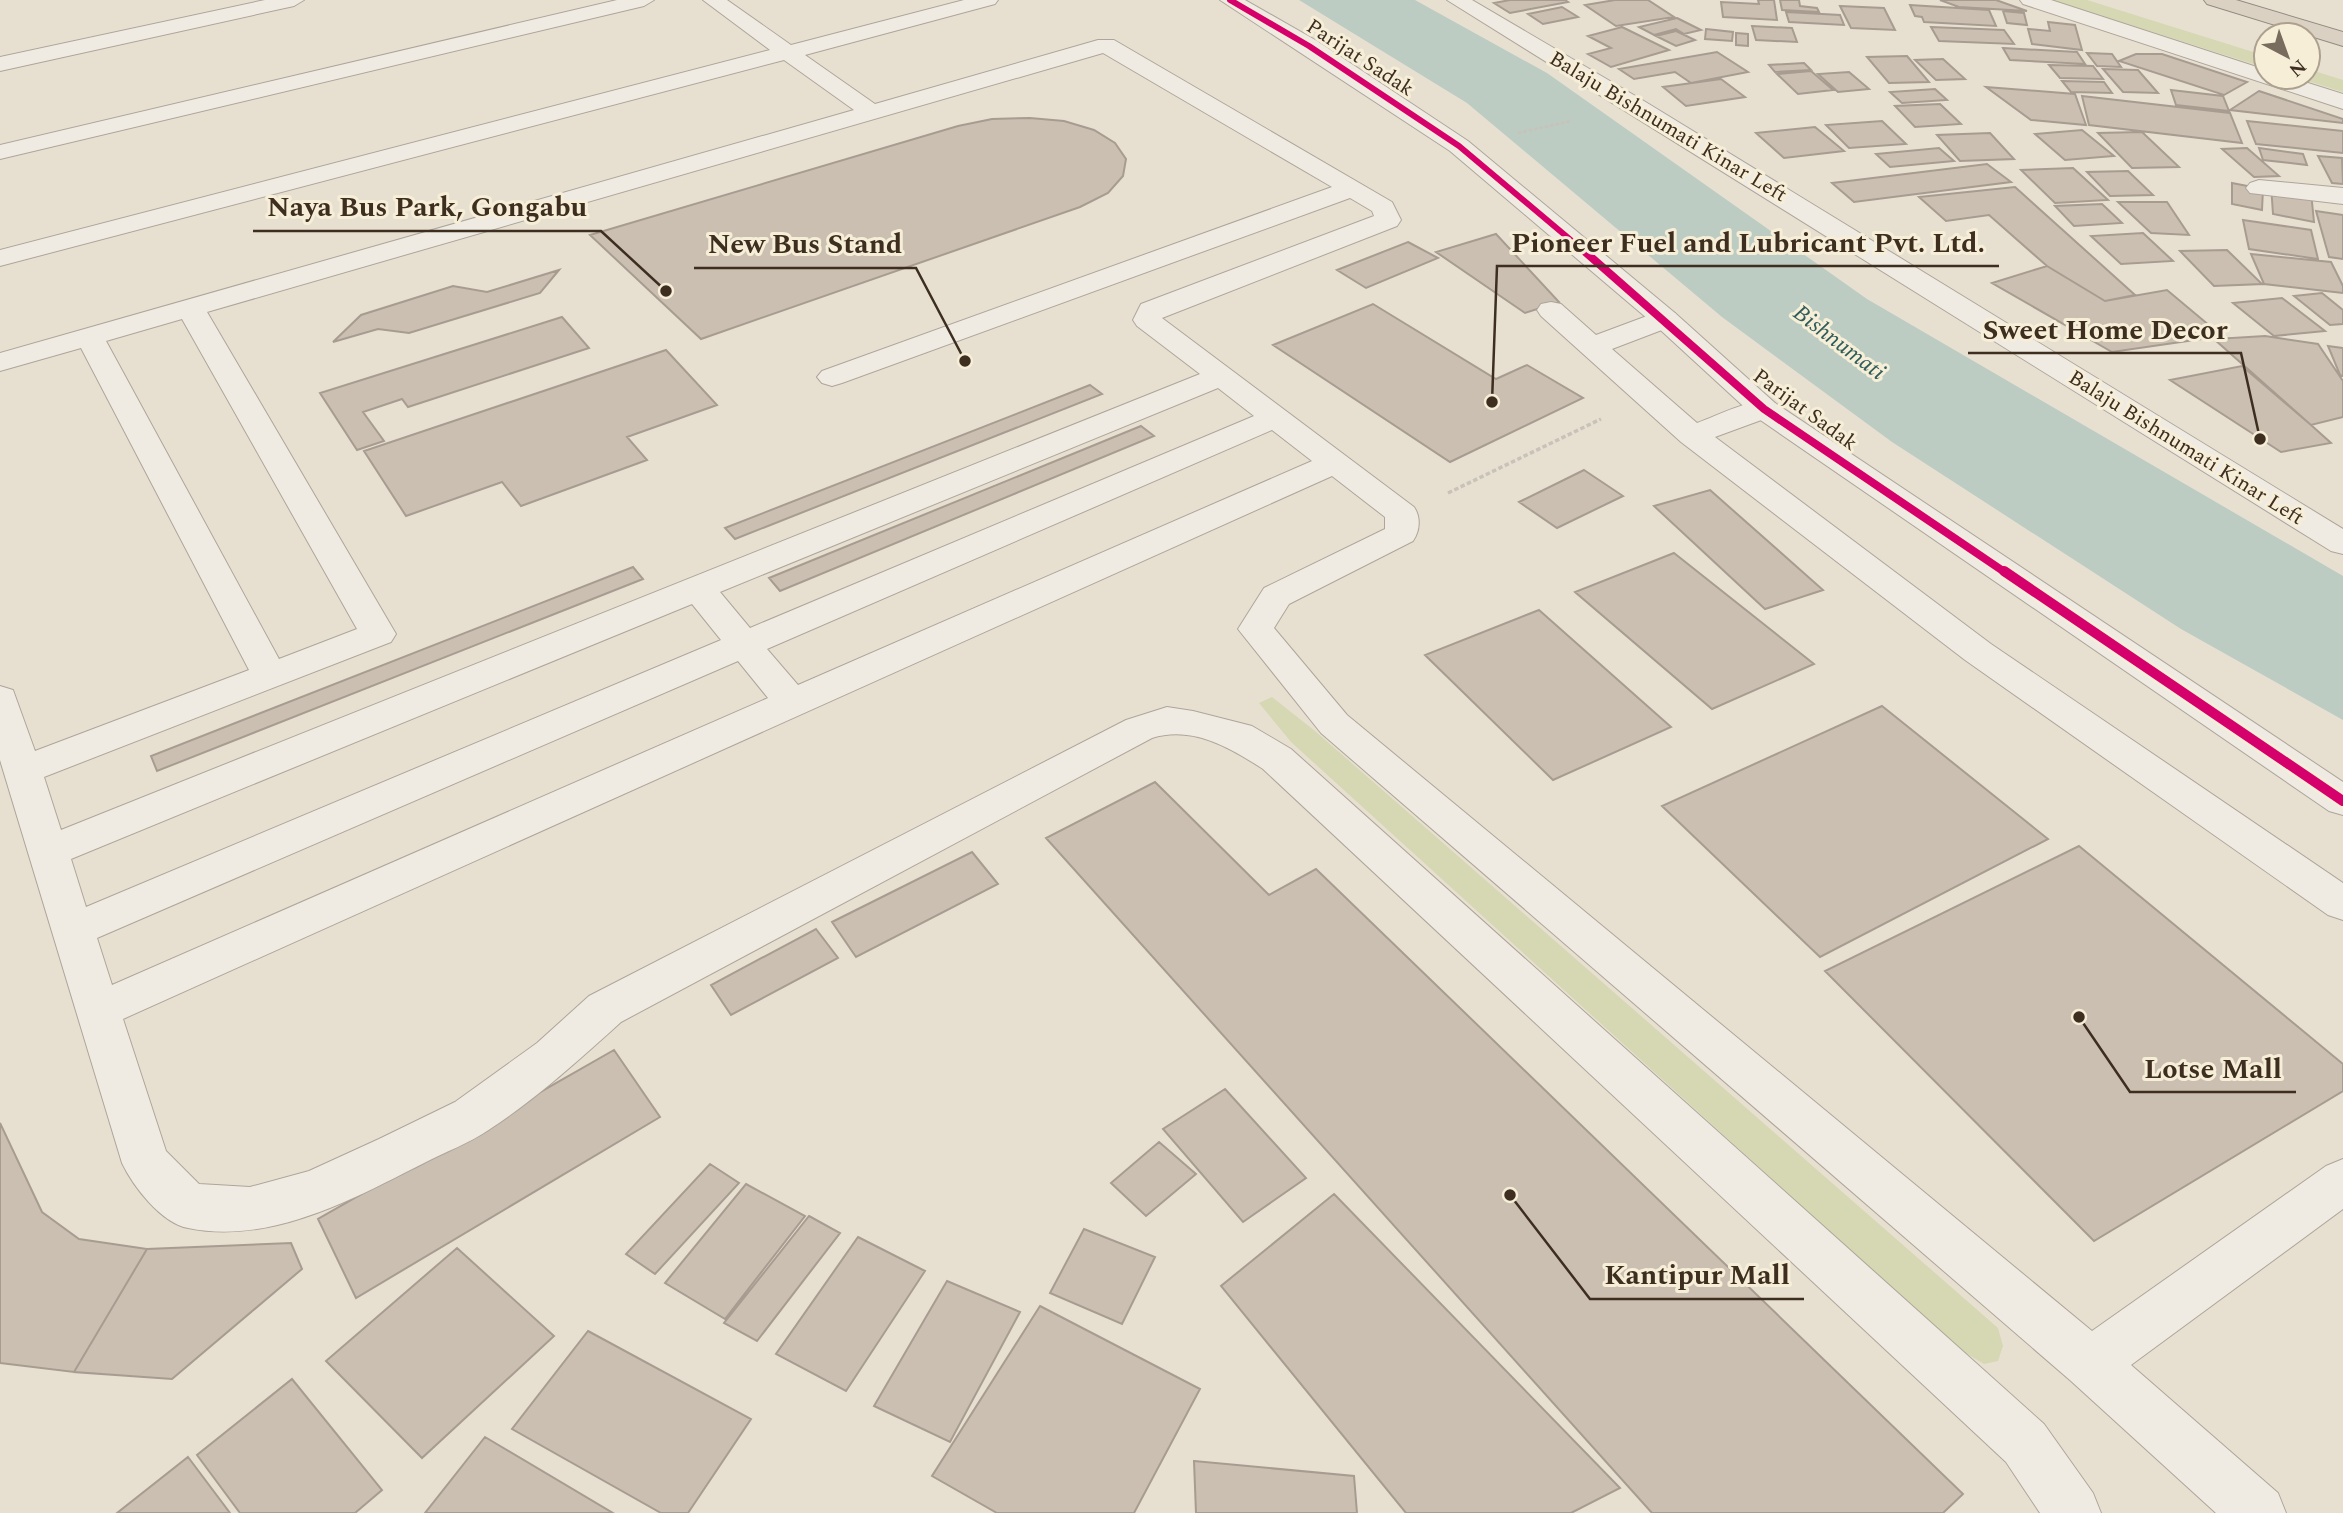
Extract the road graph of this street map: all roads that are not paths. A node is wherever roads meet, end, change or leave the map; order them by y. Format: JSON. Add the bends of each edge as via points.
{"nodes":[{"id":1,"x":294,"y":0,"type":"edge"},
{"id":2,"x":644,"y":0,"type":"edge"},
{"id":3,"x":713,"y":0,"type":"edge"},
{"id":4,"x":988,"y":0,"type":"edge"},
{"id":5,"x":1230,"y":0,"type":"edge"},
{"id":6,"x":1457,"y":0,"type":"edge"},
{"id":7,"x":2030,"y":0,"type":"edge"},
{"id":8,"x":2214,"y":0,"type":"edge"},
{"id":9,"x":2343,"y":39,"type":"edge"},
{"id":10,"x":786,"y":52,"type":"junction"},
{"id":11,"x":0,"y":64,"type":"edge"},
{"id":12,"x":2343,"y":102,"type":"edge"},
{"id":13,"x":873,"y":113,"type":"junction"},
{"id":14,"x":0,"y":152,"type":"edge"},
{"id":15,"x":2259,"y":188,"type":"dead end"},
{"id":16,"x":1351,"y":189,"type":"junction"},
{"id":17,"x":2343,"y":196,"type":"edge"},
{"id":18,"x":0,"y":258,"type":"edge"},
{"id":19,"x":190,"y":307,"type":"junction"},
{"id":20,"x":1552,"y":310,"type":"dead end"},
{"id":21,"x":1665,"y":319,"type":"junction"},
{"id":22,"x":89,"y":336,"type":"junction"},
{"id":23,"x":1594,"y":346,"type":"junction"},
{"id":24,"x":0,"y":362,"type":"edge"},
{"id":25,"x":1221,"y":376,"type":"junction"},
{"id":26,"x":832,"y":377,"type":"dead end"},
{"id":27,"x":1764,"y":409,"type":"junction"},
{"id":28,"x":1277,"y":418,"type":"junction"},
{"id":29,"x":1692,"y":436,"type":"junction"},
{"id":30,"x":1334,"y":463,"type":"junction"},
{"id":31,"x":2343,"y":544,"type":"edge"},
{"id":32,"x":699,"y":590,"type":"junction"},
{"id":33,"x":744,"y":645,"type":"junction"},
{"id":34,"x":270,"y":676,"type":"junction"},
{"id":35,"x":0,"y":699,"type":"edge"},
{"id":36,"x":793,"y":704,"type":"junction"},
{"id":37,"x":24,"y":770,"type":"junction"},
{"id":38,"x":2343,"y":801,"type":"edge"},
{"id":39,"x":49,"y":851,"type":"junction"},
{"id":40,"x":2343,"y":904,"type":"edge"},
{"id":41,"x":74,"y":930,"type":"junction"},
{"id":42,"x":97,"y":1011,"type":"junction"},
{"id":43,"x":2343,"y":1181,"type":"edge"},
{"id":44,"x":2090,"y":1363,"type":"junction"},
{"id":45,"x":2073,"y":1513,"type":"edge"},
{"id":46,"x":2258,"y":1513,"type":"edge"}],
"edges":[{"from":1,"to":11,"type":"street"},
{"from":2,"to":14,"type":"street"},
{"from":3,"to":10,"type":"street"},
{"from":4,"to":10,"type":"street"},
{"from":5,"to":21,"type":"street","name":"Parijat Sadak","via":[[1309,46],[1459,146]]},
{"from":6,"to":31,"type":"street","name":"Balaju Bishnumati Kinar Left"},
{"from":7,"to":12,"type":"street"},
{"from":8,"to":9,"type":"highway"},
{"from":10,"to":13,"type":"street"},
{"from":10,"to":18,"type":"street"},
{"from":13,"to":16,"type":"street","via":[[1106,45]]},
{"from":13,"to":19,"type":"street"},
{"from":15,"to":17,"type":"street"},
{"from":16,"to":25,"type":"street","via":[[1383,207],[1388,220],[1151,310],[1147,320]]},
{"from":16,"to":26,"type":"street"},
{"from":19,"to":22,"type":"street"},
{"from":19,"to":34,"type":"street","via":[[378,634]]},
{"from":20,"to":23,"type":"street"},
{"from":21,"to":23,"type":"street"},
{"from":21,"to":27,"type":"street","name":"Parijat Sadak"},
{"from":22,"to":24,"type":"street"},
{"from":22,"to":34,"type":"street"},
{"from":23,"to":29,"type":"street"},
{"from":25,"to":28,"type":"street"},
{"from":25,"to":32,"type":"street"},
{"from":27,"to":29,"type":"street"},
{"from":27,"to":38,"type":"street","name":"Parijat Sadak"},
{"from":28,"to":30,"type":"street"},
{"from":28,"to":33,"type":"street"},
{"from":29,"to":40,"type":"street","via":[[1978,652]]},
{"from":30,"to":36,"type":"street"},
{"from":30,"to":44,"type":"street","via":[[1402,514],[1401,534],[1276,596],[1255,629],[1334,724]]},
{"from":32,"to":33,"type":"street"},
{"from":32,"to":39,"type":"street"},
{"from":33,"to":36,"type":"street"},
{"from":33,"to":41,"type":"street"},
{"from":34,"to":37,"type":"street"},
{"from":35,"to":37,"type":"street"},
{"from":36,"to":42,"type":"street"},
{"from":37,"to":39,"type":"street"},
{"from":39,"to":41,"type":"street"},
{"from":41,"to":42,"type":"street"},
{"from":42,"to":45,"type":"street","via":[[146,1163],[188,1206],[250,1209],[317,1191],[472,1116],[553,1056],[605,1009],[1139,729],[1167,720],[1193,724],[1239,736],[1277,759],[2025,1443]]},
{"from":43,"to":44,"type":"street"},
{"from":44,"to":46,"type":"street"}]}
